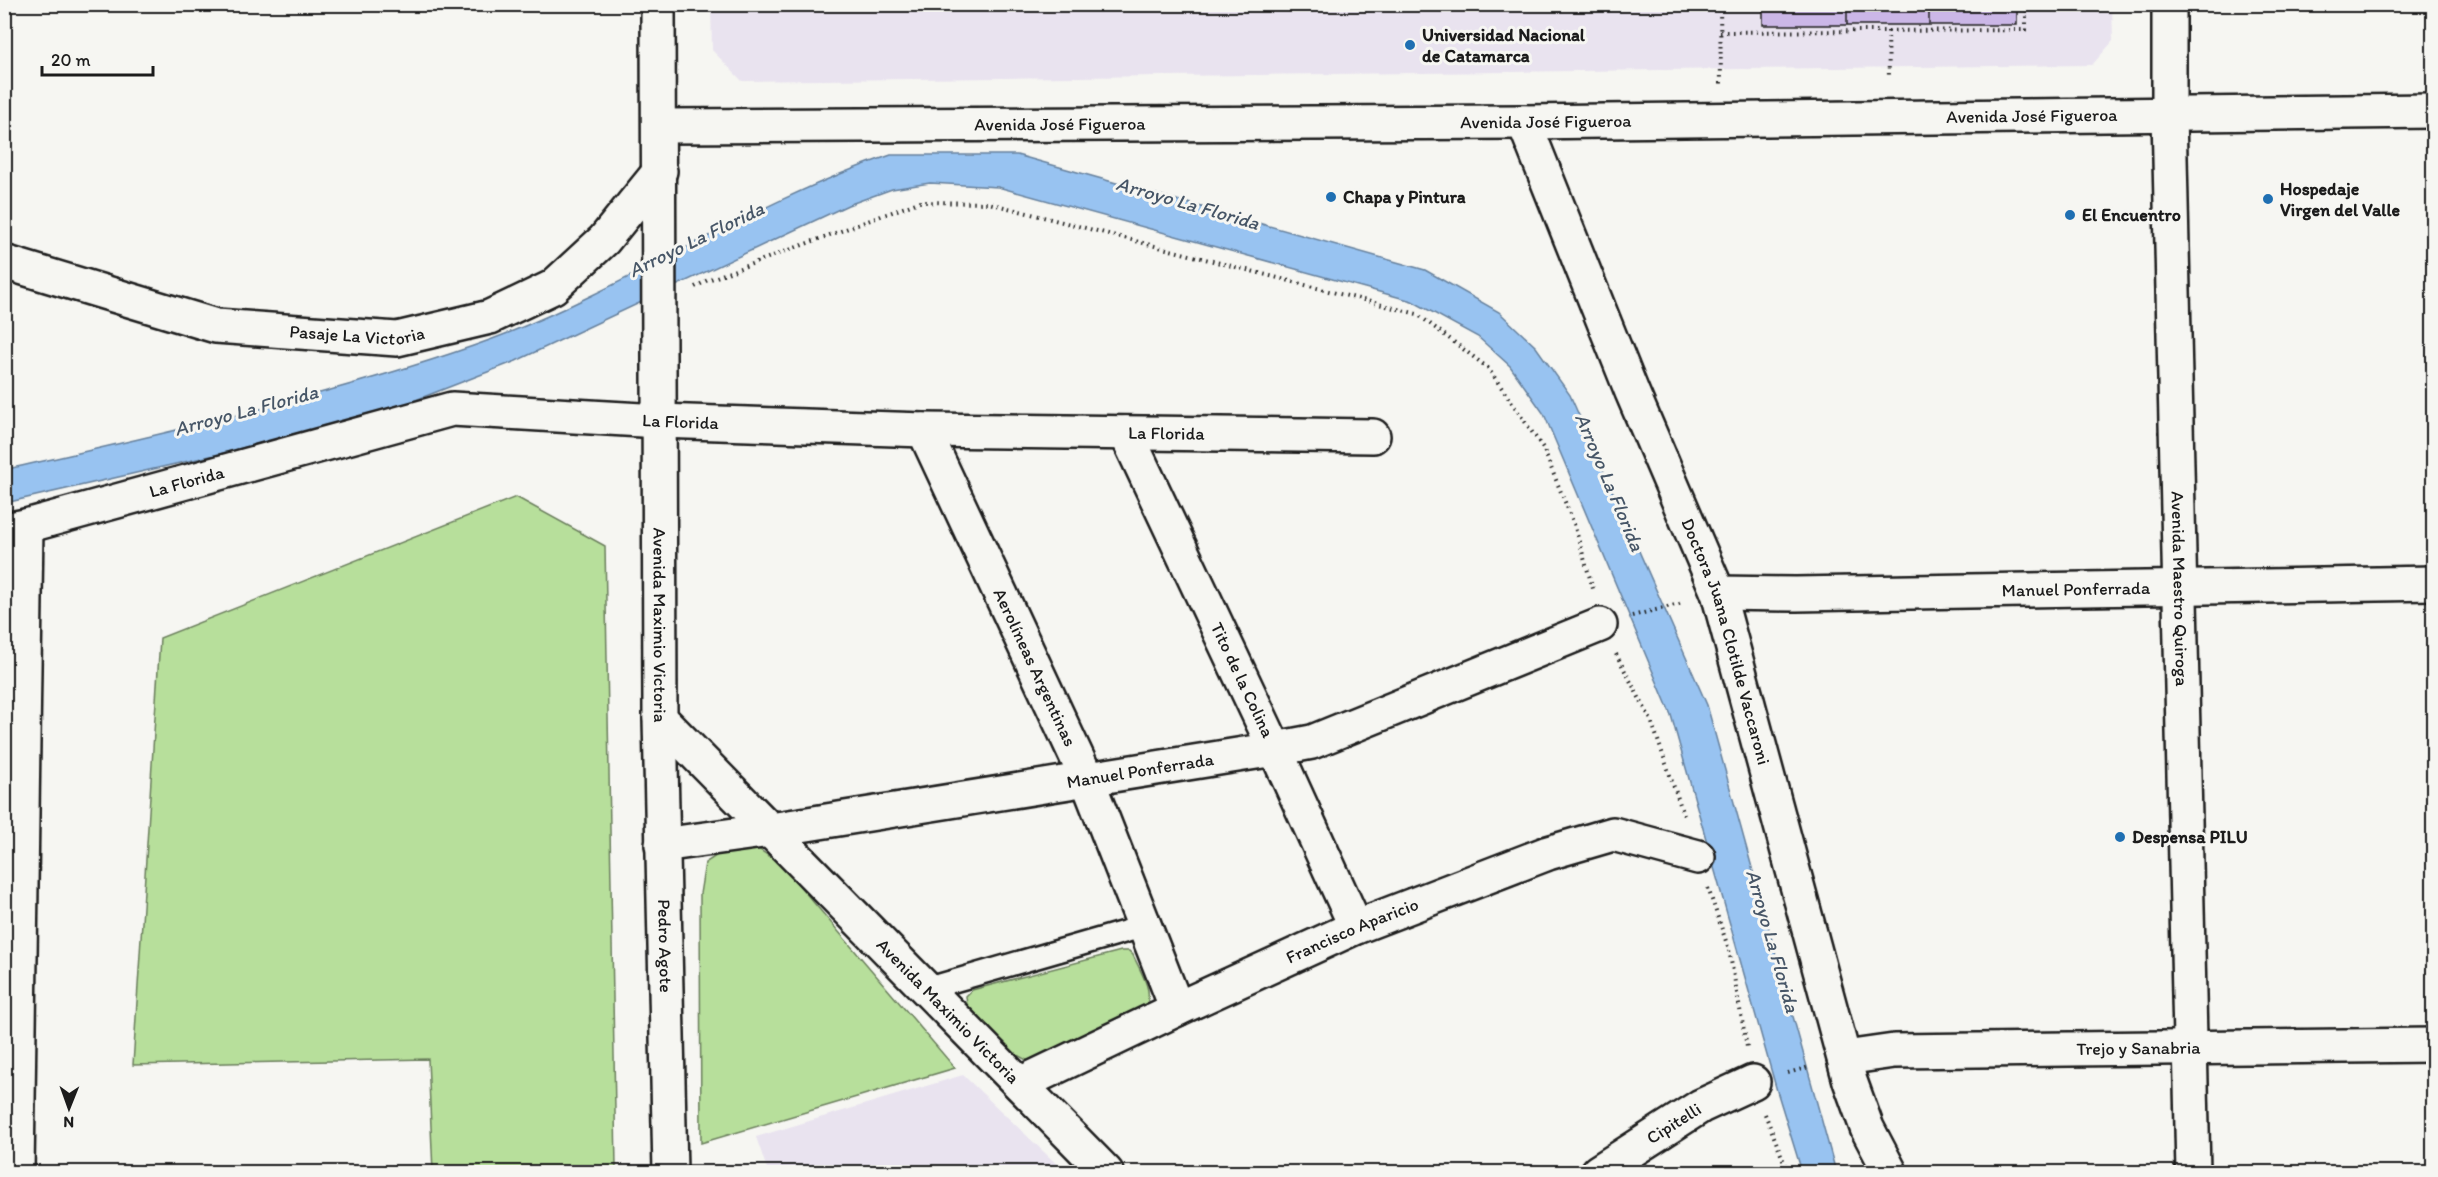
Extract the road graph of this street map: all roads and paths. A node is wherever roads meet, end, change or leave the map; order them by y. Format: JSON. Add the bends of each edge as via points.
{"nodes":[{"id":1,"x":658,"y":4,"type":"edge"},
{"id":2,"x":1720,"y":4,"type":"edge"},
{"id":3,"x":2026,"y":4,"type":"edge"},
{"id":4,"x":2169,"y":4,"type":"edge"},
{"id":5,"x":1888,"y":31,"type":"junction"},
{"id":6,"x":1720,"y":32,"type":"junction"},
{"id":7,"x":1888,"y":79,"type":"dead end"},
{"id":8,"x":2433,"y":111,"type":"edge"},
{"id":9,"x":2169,"y":114,"type":"junction"},
{"id":10,"x":1721,"y":120,"type":"junction"},
{"id":11,"x":1524,"y":122,"type":"junction"},
{"id":12,"x":660,"y":126,"type":"junction"},
{"id":13,"x":660,"y":171,"type":"junction"},
{"id":14,"x":4,"y":262,"type":"edge"},
{"id":15,"x":659,"y":308,"type":"junction"},
{"id":16,"x":659,"y":422,"type":"junction"},
{"id":17,"x":924,"y":430,"type":"junction"},
{"id":18,"x":1126,"y":433,"type":"junction"},
{"id":19,"x":1373,"y":436,"type":"dead end"},
{"id":20,"x":15,"y":528,"type":"edge"},
{"id":21,"x":2433,"y":583,"type":"edge"},
{"id":22,"x":2181,"y":586,"type":"junction"},
{"id":23,"x":1718,"y":593,"type":"junction"},
{"id":24,"x":1600,"y":625,"type":"junction"},
{"id":25,"x":660,"y":718,"type":"junction"},
{"id":26,"x":1275,"y":750,"type":"junction"},
{"id":27,"x":1087,"y":779,"type":"junction"},
{"id":28,"x":770,"y":830,"type":"junction"},
{"id":29,"x":662,"y":845,"type":"junction"},
{"id":30,"x":1698,"y":857,"type":"junction"},
{"id":31,"x":1145,"y":926,"type":"junction"},
{"id":32,"x":1356,"y":927,"type":"junction"},
{"id":33,"x":926,"y":989,"type":"junction"},
{"id":34,"x":1177,"y":1009,"type":"junction"},
{"id":35,"x":2433,"y":1045,"type":"edge"},
{"id":36,"x":2189,"y":1047,"type":"junction"},
{"id":37,"x":1845,"y":1058,"type":"junction"},
{"id":38,"x":1753,"y":1082,"type":"junction"},
{"id":39,"x":1020,"y":1084,"type":"junction"},
{"id":40,"x":17,"y":1173,"type":"edge"},
{"id":41,"x":670,"y":1173,"type":"edge"},
{"id":42,"x":1106,"y":1173,"type":"edge"},
{"id":43,"x":1598,"y":1173,"type":"edge"},
{"id":44,"x":1788,"y":1173,"type":"edge"},
{"id":45,"x":1890,"y":1173,"type":"edge"},
{"id":46,"x":2193,"y":1173,"type":"edge"}],
"edges":[{"from":1,"to":12,"type":"street","name":"Avenida Maximio Victoria"},
{"from":2,"to":6,"type":"path"},
{"from":3,"to":5,"type":"path","via":[[2026,30]]},
{"from":4,"to":9,"type":"street","name":"Avenida Maestro Quiroga"},
{"from":5,"to":6,"type":"path"},
{"from":5,"to":7,"type":"path"},
{"from":6,"to":10,"type":"path"},
{"from":8,"to":9,"type":"street","name":"Avenida José Figueroa"},
{"from":9,"to":10,"type":"street","name":"Avenida José Figueroa"},
{"from":9,"to":22,"type":"street","name":"Avenida Maestro Quiroga"},
{"from":10,"to":11,"type":"street","name":"Avenida José Figueroa"},
{"from":11,"to":12,"type":"street","name":"Avenida José Figueroa"},
{"from":11,"to":23,"type":"street","name":"Doctora Juana Clotilde Vaccaroni"},
{"from":12,"to":13,"type":"street","name":"Avenida Maximio Victoria"},
{"from":13,"to":14,"type":"street","name":"Pasaje La Victoria","via":[[603,240],[553,287],[490,317],[397,339],[216,326]]},
{"from":13,"to":15,"type":"street","name":"Avenida Maximio Victoria"},
{"from":15,"to":16,"type":"street","name":"Avenida Maximio Victoria"},
{"from":15,"to":24,"type":"path","via":[[708,280],[919,202],[989,203],[1417,314],[1488,368],[1543,448],[1574,524],[1591,577]]},
{"from":16,"to":17,"type":"street","name":"La Florida"},
{"from":16,"to":20,"type":"street","name":"La Florida","via":[[452,409]]},
{"from":16,"to":25,"type":"street","name":"Avenida Maximio Victoria"},
{"from":17,"to":18,"type":"street","name":"La Florida"},
{"from":17,"to":27,"type":"street","name":"Aerolíneas Argentinas"},
{"from":18,"to":19,"type":"street","name":"La Florida"},
{"from":18,"to":26,"type":"street","name":"Tito de la Colina"},
{"from":20,"to":40,"type":"street"},
{"from":21,"to":22,"type":"street","name":"Manuel Ponferrada"},
{"from":22,"to":23,"type":"street","name":"Manuel Ponferrada"},
{"from":22,"to":36,"type":"street","name":"Avenida Maestro Quiroga"},
{"from":23,"to":24,"type":"path"},
{"from":23,"to":37,"type":"street","name":"Doctora Juana Clotilde Vaccaroni"},
{"from":24,"to":26,"type":"street","name":"Manuel Ponferrada","via":[[1312,742]]},
{"from":24,"to":30,"type":"path","via":[[1651,720]]},
{"from":25,"to":28,"type":"street","name":"Avenida Maximio Victoria"},
{"from":25,"to":29,"type":"street","name":"Pedro Agote"},
{"from":26,"to":27,"type":"street","name":"Manuel Ponferrada"},
{"from":26,"to":32,"type":"street","name":"Tito de la Colina"},
{"from":27,"to":28,"type":"street","name":"Manuel Ponferrada"},
{"from":27,"to":31,"type":"street","name":"Aerolíneas Argentinas"},
{"from":28,"to":29,"type":"street","name":"Manuel Ponferrada"},
{"from":28,"to":33,"type":"street","name":"Avenida Maximio Victoria"},
{"from":29,"to":41,"type":"street","name":"Pedro Agote"},
{"from":30,"to":32,"type":"street","name":"Francisco Aparicio","via":[[1613,834],[1548,854]]},
{"from":30,"to":38,"type":"path","via":[[1729,950]]},
{"from":31,"to":33,"type":"lane"},
{"from":31,"to":34,"type":"street","name":"Aerolíneas Argentinas"},
{"from":32,"to":34,"type":"street","name":"Francisco Aparicio"},
{"from":33,"to":39,"type":"street","name":"Avenida Maximio Victoria"},
{"from":34,"to":39,"type":"street","name":"Francisco Aparicio"},
{"from":35,"to":36,"type":"street","name":"Trejo y Sanabria"},
{"from":36,"to":37,"type":"street","name":"Trejo y Sanabria","via":[[1894,1051]]},
{"from":36,"to":46,"type":"street","name":"Avenida Maestro Quiroga"},
{"from":37,"to":38,"type":"path"},
{"from":37,"to":45,"type":"street","name":"Doctora Juana Clotilde Vaccaroni","via":[[1867,1128]]},
{"from":38,"to":43,"type":"street","name":"Cipitelli","via":[[1701,1106]]},
{"from":38,"to":44,"type":"path"},
{"from":39,"to":42,"type":"street","name":"Avenida Maximio Victoria"}]}
